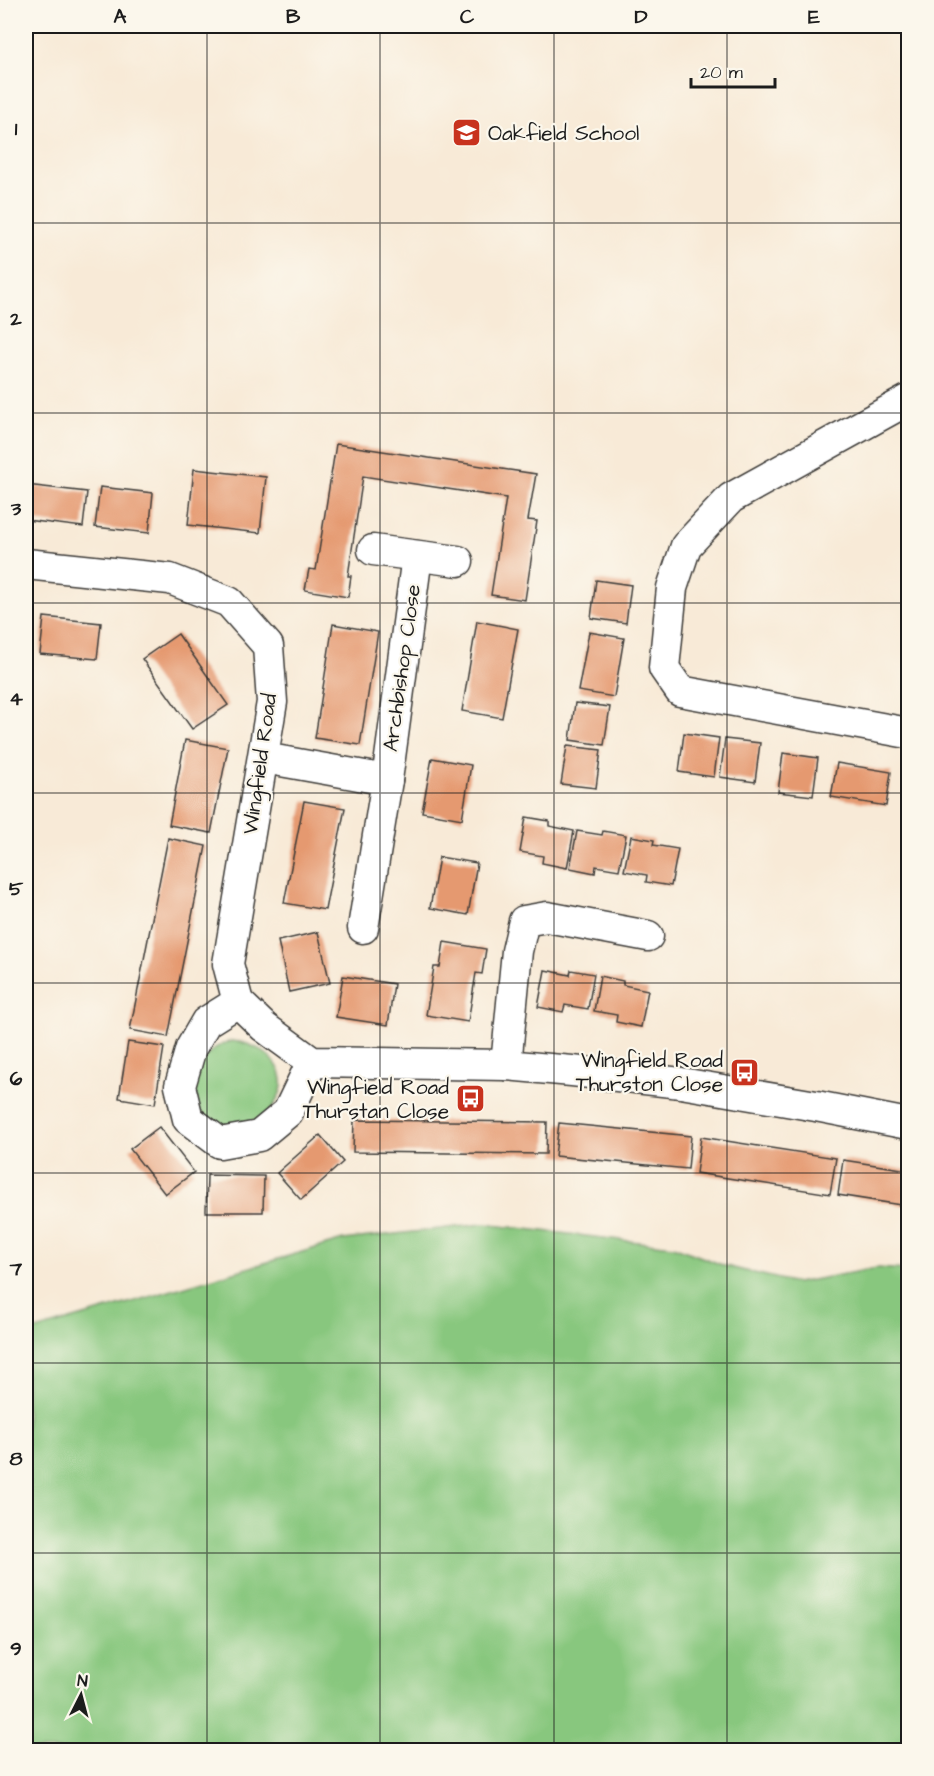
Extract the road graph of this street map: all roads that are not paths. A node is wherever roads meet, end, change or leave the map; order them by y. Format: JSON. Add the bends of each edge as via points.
{"nodes":[{"id":1,"x":909,"y":400,"type":"edge"},
{"id":2,"x":373,"y":550,"type":"dead end"},
{"id":3,"x":417,"y":556,"type":"junction"},
{"id":4,"x":458,"y":561,"type":"dead end"},
{"id":5,"x":26,"y":564,"type":"edge"},
{"id":6,"x":909,"y":733,"type":"edge"},
{"id":7,"x":264,"y":758,"type":"junction"},
{"id":8,"x":387,"y":780,"type":"junction"},
{"id":9,"x":363,"y":928,"type":"dead end"},
{"id":10,"x":648,"y":936,"type":"dead end"},
{"id":11,"x":238,"y":1002,"type":"junction"},
{"id":12,"x":312,"y":1062,"type":"junction"},
{"id":13,"x":506,"y":1065,"type":"junction"},
{"id":14,"x":909,"y":1124,"type":"edge"}],
"edges":[{"from":1,"to":6,"type":"street","via":[[731,498],[693,538],[686,546],[672,588],[664,668],[680,691]]},
{"from":2,"to":3,"type":"street","name":"Archbishop Close"},
{"from":3,"to":4,"type":"street","name":"Archbishop Close"},
{"from":3,"to":8,"type":"street","name":"Archbishop Close"},
{"from":5,"to":7,"type":"street","name":"Wingfield Road","via":[[170,579],[229,602],[268,646],[272,702]]},
{"from":7,"to":8,"type":"street","name":"Archbishop Close"},
{"from":7,"to":11,"type":"street","name":"Wingfield Road","via":[[228,964]]},
{"from":8,"to":9,"type":"street","name":"Archbishop Close"},
{"from":10,"to":13,"type":"street","via":[[547,917],[524,921],[517,951]]},
{"from":11,"to":12,"type":"street","via":[[264,1028]]},
{"from":11,"to":12,"type":"street","via":[[206,1022],[191,1048],[180,1086],[188,1119],[220,1143],[259,1136],[288,1112]]},
{"from":12,"to":13,"type":"street"},
{"from":13,"to":14,"type":"street","via":[[681,1083]]}]}
